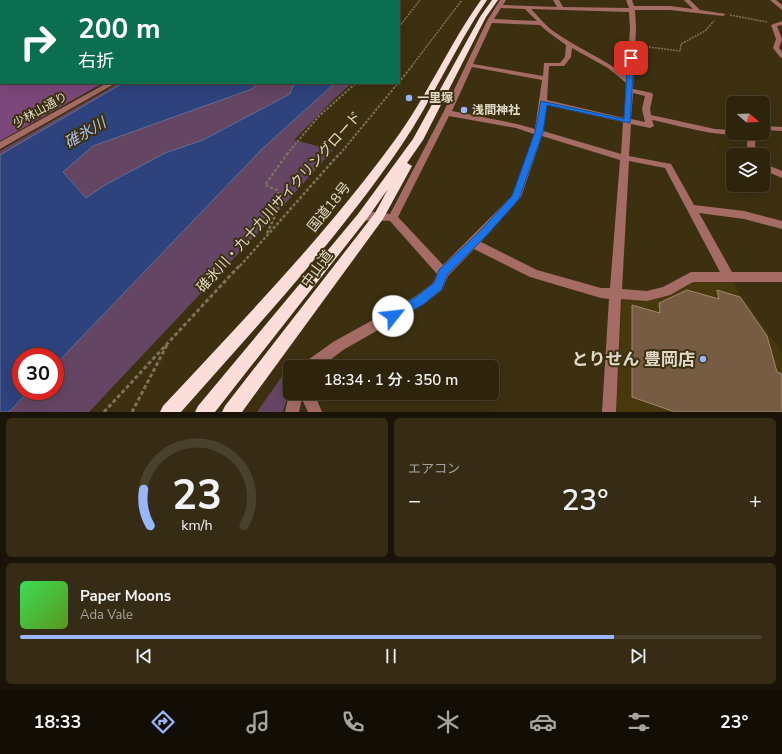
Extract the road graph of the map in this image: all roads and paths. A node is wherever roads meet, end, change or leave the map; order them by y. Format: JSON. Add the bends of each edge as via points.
{"nodes":[{"id":1,"x":420,"y":0,"type":"edge"},
{"id":2,"x":462,"y":0,"type":"edge"},
{"id":3,"x":484,"y":0,"type":"edge"},
{"id":4,"x":556,"y":0,"type":"edge"},
{"id":5,"x":687,"y":0,"type":"edge"},
{"id":6,"x":773,"y":0,"type":"edge"},
{"id":7,"x":499,"y":2,"type":"edge"},
{"id":8,"x":631,"y":6,"type":"edge"},
{"id":9,"x":526,"y":7,"type":"junction"},
{"id":10,"x":782,"y":8,"type":"edge"},
{"id":11,"x":560,"y":9,"type":"junction"},
{"id":12,"x":697,"y":10,"type":"junction"},
{"id":13,"x":723,"y":14,"type":"junction"},
{"id":14,"x":490,"y":21,"type":"junction"},
{"id":15,"x":540,"y":23,"type":"junction"},
{"id":16,"x":779,"y":23,"type":"edge"},
{"id":17,"x":400,"y":26,"type":"edge"},
{"id":18,"x":569,"y":45,"type":"junction"},
{"id":19,"x":632,"y":46,"type":"junction"},
{"id":20,"x":781,"y":53,"type":"edge"},
{"id":21,"x":469,"y":65,"type":"junction"},
{"id":22,"x":546,"y":79,"type":"junction"},
{"id":23,"x":400,"y":82,"type":"edge"},
{"id":24,"x":110,"y":84,"type":"edge"},
{"id":25,"x":355,"y":84,"type":"edge"},
{"id":26,"x":399,"y":84,"type":"edge"},
{"id":27,"x":630,"y":86,"type":"junction"},
{"id":28,"x":544,"y":102,"type":"junction"},
{"id":29,"x":447,"y":113,"type":"junction"},
{"id":30,"x":647,"y":116,"type":"junction"},
{"id":31,"x":628,"y":122,"type":"junction"},
{"id":32,"x":770,"y":128,"type":"edge"},
{"id":33,"x":782,"y":129,"type":"edge"},
{"id":34,"x":539,"y":132,"type":"junction"},
{"id":35,"x":726,"y":132,"type":"edge"},
{"id":36,"x":418,"y":140,"type":"junction"},
{"id":37,"x":0,"y":146,"type":"edge"},
{"id":38,"x":626,"y":158,"type":"junction"},
{"id":39,"x":770,"y":169,"type":"edge"},
{"id":40,"x":782,"y":175,"type":"edge"},
{"id":41,"x":691,"y":208,"type":"junction"},
{"id":42,"x":362,"y":217,"type":"junction"},
{"id":43,"x":386,"y":217,"type":"junction"},
{"id":44,"x":782,"y":225,"type":"edge"},
{"id":45,"x":266,"y":236,"type":"junction"},
{"id":46,"x":473,"y":244,"type":"junction"},
{"id":47,"x":443,"y":273,"type":"junction"},
{"id":48,"x":728,"y":276,"type":"junction"},
{"id":49,"x":782,"y":277,"type":"edge"},
{"id":50,"x":615,"y":294,"type":"junction"},
{"id":51,"x":169,"y":340,"type":"junction"},
{"id":52,"x":319,"y":360,"type":"edge"},
{"id":53,"x":295,"y":400,"type":"edge"},
{"id":54,"x":309,"y":400,"type":"edge"},
{"id":55,"x":104,"y":412,"type":"edge"},
{"id":56,"x":132,"y":412,"type":"edge"},
{"id":57,"x":169,"y":412,"type":"edge"},
{"id":58,"x":204,"y":412,"type":"edge"},
{"id":59,"x":231,"y":412,"type":"edge"},
{"id":60,"x":292,"y":412,"type":"edge"},
{"id":61,"x":315,"y":412,"type":"edge"},
{"id":62,"x":609,"y":412,"type":"edge"}],
"edges":[{"from":1,"to":17,"type":"path"},
{"from":2,"to":23,"type":"path","name":"碓氷川・九十九川サイクリングロード"},
{"from":3,"to":57,"type":"highway","name":"国道18号","via":[[418,112],[381,168],[312,252]]},
{"from":4,"to":11,"type":"street"},
{"from":5,"to":12,"type":"street"},
{"from":6,"to":10,"type":"street"},
{"from":7,"to":9,"type":"street"},
{"from":7,"to":14,"type":"street"},
{"from":7,"to":36,"type":"highway","via":[[483,17]]},
{"from":8,"to":11,"type":"street"},
{"from":8,"to":12,"type":"street"},
{"from":8,"to":19,"type":"street"},
{"from":9,"to":11,"type":"street"},
{"from":9,"to":15,"type":"street"},
{"from":12,"to":13,"type":"street"},
{"from":13,"to":16,"type":"path"},
{"from":13,"to":19,"type":"path","via":[[722,20],[712,21],[706,31],[680,44],[680,51]]},
{"from":14,"to":15,"type":"street"},
{"from":14,"to":21,"type":"street"},
{"from":15,"to":18,"type":"street"},
{"from":16,"to":20,"type":"street","via":[[774,25],[779,39],[776,48]]},
{"from":18,"to":22,"type":"street","via":[[568,57],[562,65],[546,64]]},
{"from":18,"to":27,"type":"street","via":[[610,67]]},
{"from":19,"to":27,"type":"street"},
{"from":21,"to":22,"type":"street"},
{"from":21,"to":29,"type":"street"},
{"from":22,"to":28,"type":"street"},
{"from":24,"to":37,"type":"street","name":"少林山通り"},
{"from":25,"to":45,"type":"path","via":[[298,140],[265,185],[277,190],[280,195],[277,210]]},
{"from":26,"to":45,"type":"path","name":"碓氷川・九十九川サイクリングロード"},
{"from":27,"to":30,"type":"street","via":[[649,95],[646,104]]},
{"from":27,"to":31,"type":"street"},
{"from":28,"to":31,"type":"street"},
{"from":28,"to":34,"type":"street"},
{"from":29,"to":34,"type":"street"},
{"from":29,"to":43,"type":"street"},
{"from":30,"to":31,"type":"street","via":[[650,126]]},
{"from":30,"to":35,"type":"street"},
{"from":31,"to":38,"type":"street"},
{"from":32,"to":33,"type":"street"},
{"from":34,"to":38,"type":"street"},
{"from":34,"to":46,"type":"street","via":[[516,197]]},
{"from":36,"to":42,"type":"highway"},
{"from":36,"to":43,"type":"highway","name":"中山道"},
{"from":38,"to":41,"type":"street","via":[[668,166]]},
{"from":38,"to":50,"type":"street"},
{"from":39,"to":40,"type":"street"},
{"from":41,"to":44,"type":"street","via":[[744,215]]},
{"from":41,"to":48,"type":"street"},
{"from":42,"to":43,"type":"street"},
{"from":42,"to":58,"type":"highway"},
{"from":43,"to":47,"type":"street"},
{"from":43,"to":59,"type":"highway","name":"中山道"},
{"from":45,"to":51,"type":"path","name":"碓氷川・九十九川サイクリングロード"},
{"from":46,"to":47,"type":"street"},
{"from":46,"to":50,"type":"street","via":[[534,274],[601,293]]},
{"from":47,"to":52,"type":"street","via":[[438,286],[420,300],[338,346]]},
{"from":48,"to":49,"type":"street"},
{"from":48,"to":50,"type":"street","via":[[691,277],[666,291],[647,296]]},
{"from":50,"to":62,"type":"street"},
{"from":51,"to":55,"type":"path","name":"碓氷川・九十九川サイクリングロード"},
{"from":51,"to":56,"type":"path"},
{"from":53,"to":60,"type":"street"},
{"from":54,"to":61,"type":"street"}]}
